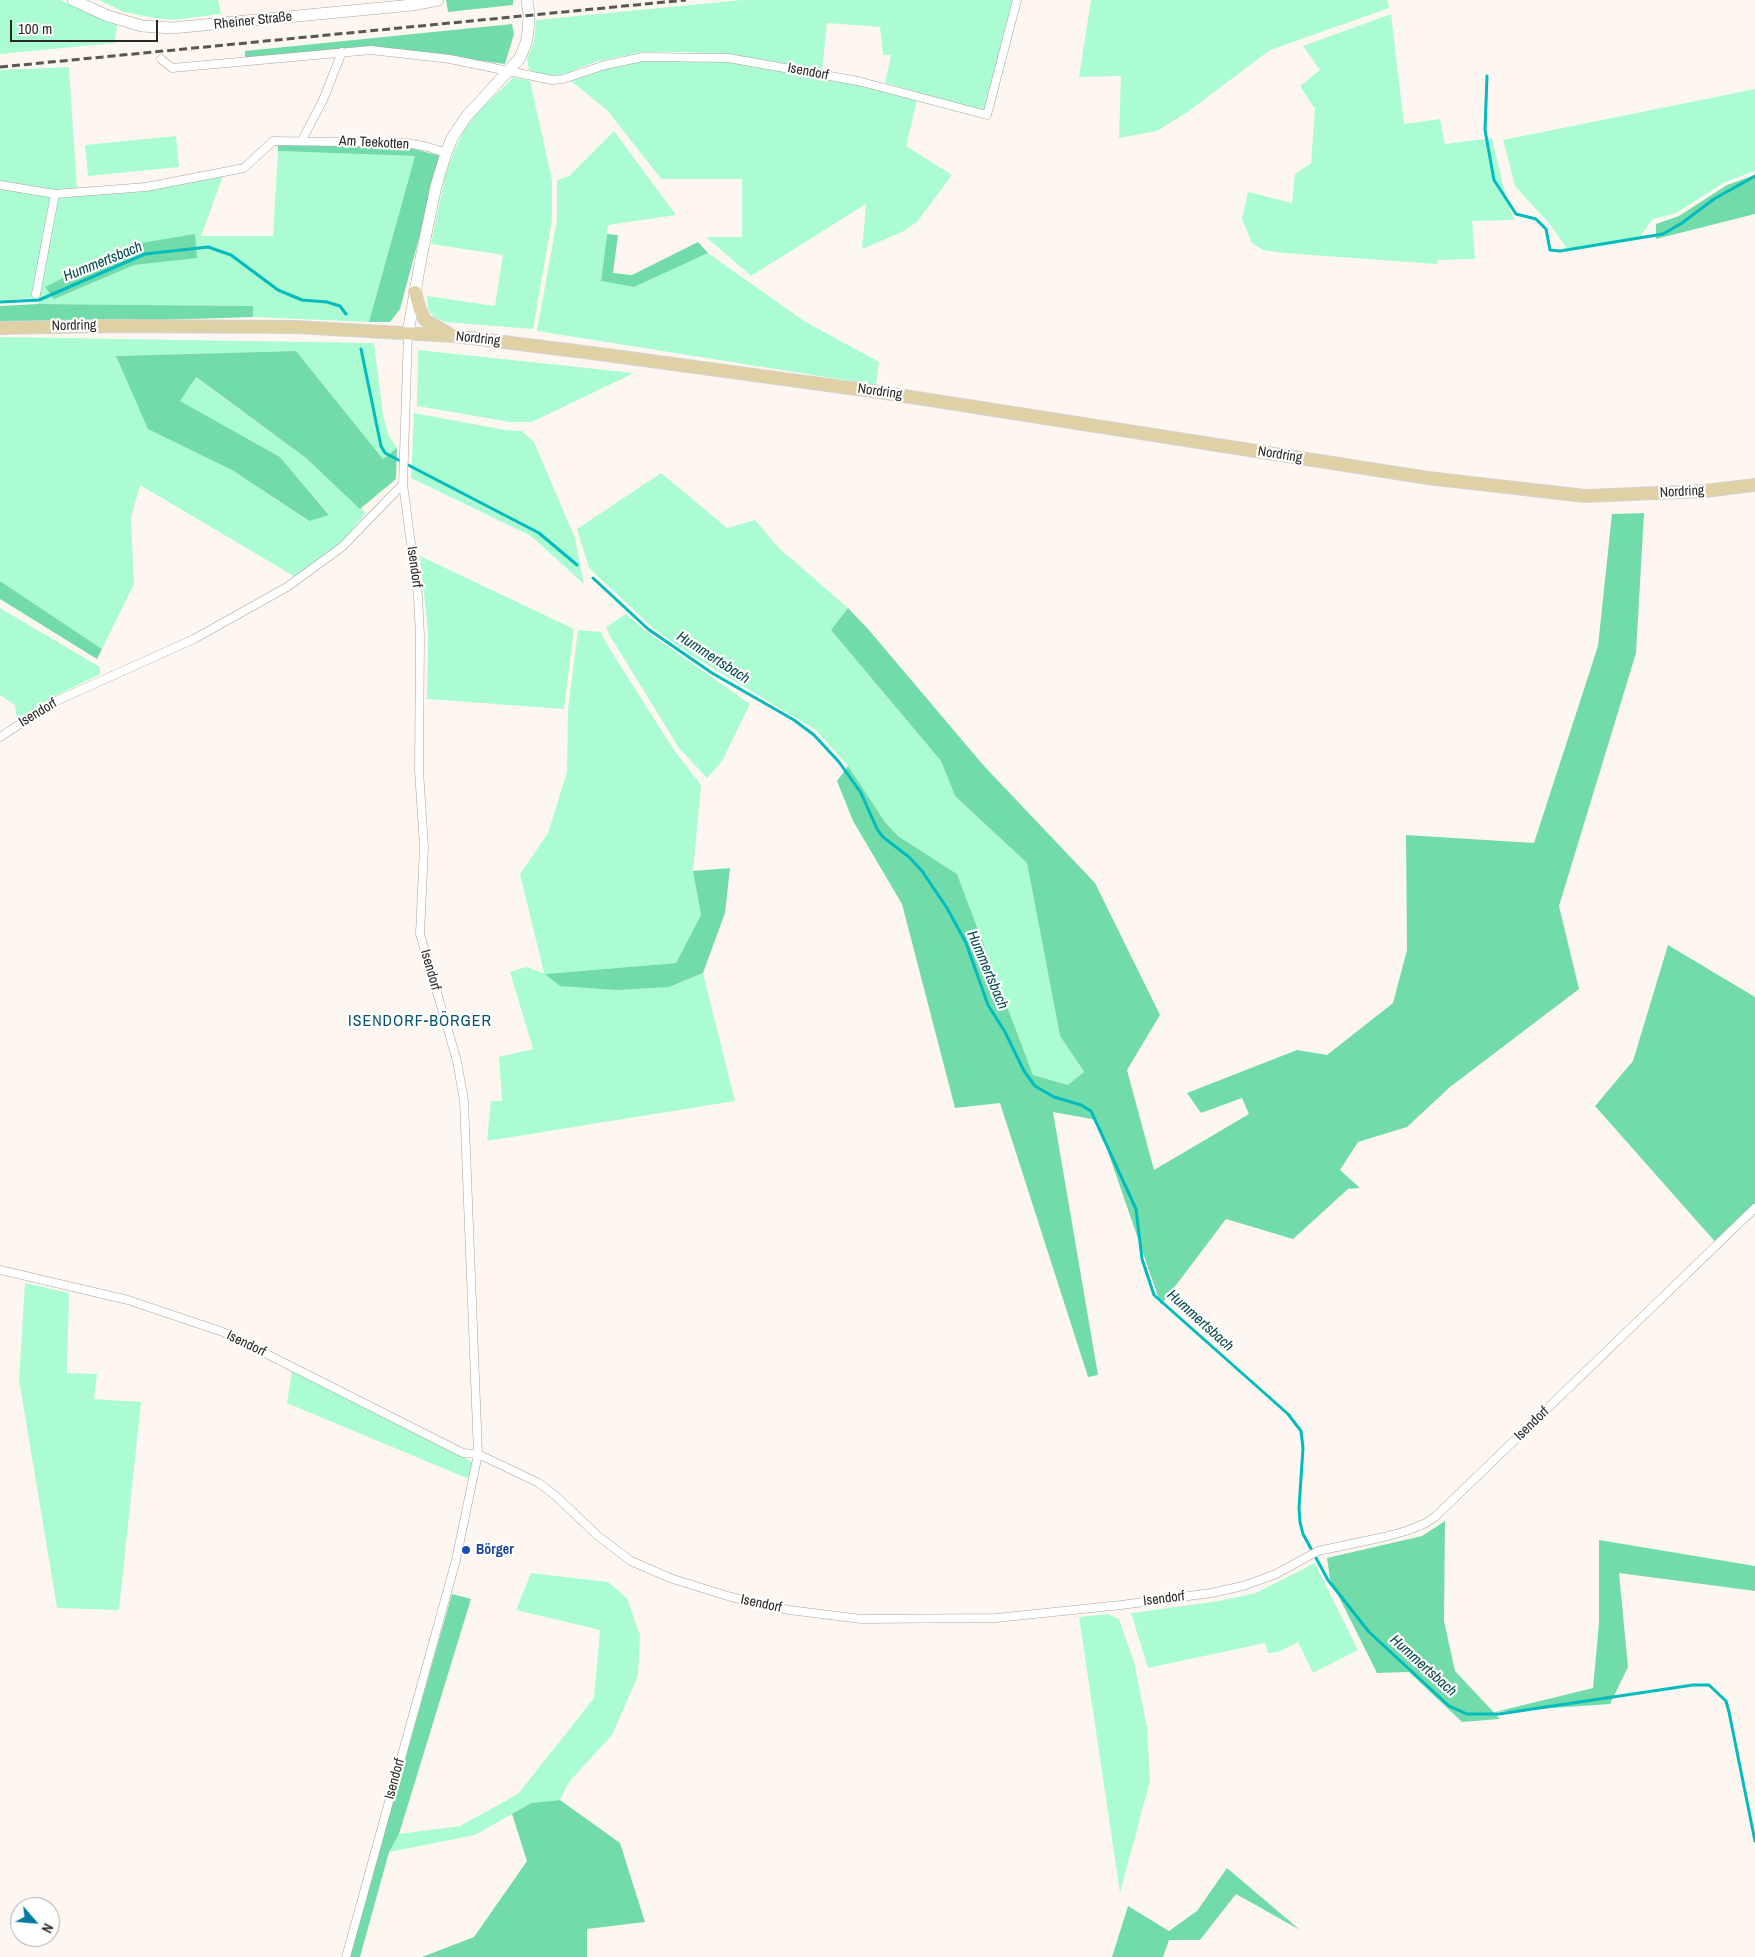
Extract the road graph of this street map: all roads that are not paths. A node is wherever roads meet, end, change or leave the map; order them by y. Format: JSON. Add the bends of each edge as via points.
{"nodes":[{"id":1,"x":73,"y":0,"type":"edge"},
{"id":2,"x":438,"y":0,"type":"edge"},
{"id":3,"x":527,"y":0,"type":"edge"},
{"id":4,"x":1017,"y":0,"type":"edge"},
{"id":5,"x":342,"y":52,"type":"junction"},
{"id":6,"x":161,"y":59,"type":"dead end"},
{"id":7,"x":510,"y":70,"type":"junction"},
{"id":8,"x":302,"y":140,"type":"junction"},
{"id":9,"x":446,"y":153,"type":"junction"},
{"id":10,"x":0,"y":185,"type":"edge"},
{"id":11,"x":56,"y":194,"type":"junction"},
{"id":12,"x":415,"y":292,"type":"junction"},
{"id":13,"x":36,"y":294,"type":"dead end"},
{"id":14,"x":0,"y":328,"type":"edge"},
{"id":15,"x":408,"y":333,"type":"junction"},
{"id":16,"x":454,"y":336,"type":"junction"},
{"id":17,"x":402,"y":484,"type":"junction"},
{"id":18,"x":1755,"y":485,"type":"edge"},
{"id":19,"x":0,"y":738,"type":"edge"},
{"id":20,"x":1755,"y":1208,"type":"edge"},
{"id":21,"x":0,"y":1270,"type":"edge"},
{"id":22,"x":478,"y":1454,"type":"junction"},
{"id":23,"x":346,"y":1957,"type":"edge"}],
"edges":[{"from":1,"to":2,"type":"street","name":"Rheiner Straße","via":[[108,16],[142,26],[172,28]]},
{"from":3,"to":7,"type":"street","name":"Isendorf","via":[[529,16],[524,49]]},
{"from":4,"to":7,"type":"street","name":"Isendorf","via":[[987,115],[858,81],[728,58],[643,57],[552,80]]},
{"from":5,"to":6,"type":"street","via":[[172,68]]},
{"from":5,"to":7,"type":"street","via":[[371,50]]},
{"from":5,"to":8,"type":"street","via":[[323,100]]},
{"from":7,"to":9,"type":"street","name":"Isendorf","via":[[466,117]]},
{"from":8,"to":9,"type":"street","name":"Am Teekotten","via":[[407,143]]},
{"from":8,"to":11,"type":"street","name":"Am Teekotten","via":[[273,141],[244,168],[146,187]]},
{"from":9,"to":12,"type":"street","name":"Isendorf","via":[[436,186]]},
{"from":10,"to":11,"type":"street","name":"Am Teekotten"},
{"from":11,"to":13,"type":"street"},
{"from":12,"to":15,"type":"street","name":"Isendorf"},
{"from":12,"to":16,"type":"main road","via":[[425,320]]},
{"from":14,"to":15,"type":"main road","name":"Nordring","via":[[296,327]]},
{"from":15,"to":16,"type":"main road","name":"Nordring"},
{"from":15,"to":17,"type":"street","name":"Isendorf"},
{"from":16,"to":18,"type":"main road","name":"Nordring","via":[[879,392],[1428,478],[1585,496],[1705,491]]},
{"from":17,"to":19,"type":"street","name":"Isendorf","via":[[342,547],[287,587],[194,639],[54,702]]},
{"from":17,"to":22,"type":"street","name":"Isendorf","via":[[418,596],[420,636],[419,771],[424,847],[420,934],[457,1060],[464,1101]]},
{"from":20,"to":22,"type":"street","name":"Isendorf","via":[[1436,1516],[1406,1531],[1318,1551],[1276,1574],[1211,1593],[996,1618],[861,1619],[789,1610],[731,1597],[670,1578],[631,1561],[539,1483]]},
{"from":21,"to":22,"type":"street","name":"Isendorf","via":[[128,1300],[224,1332],[463,1453]]},
{"from":22,"to":23,"type":"street","name":"Isendorf","via":[[456,1560]]}]}
